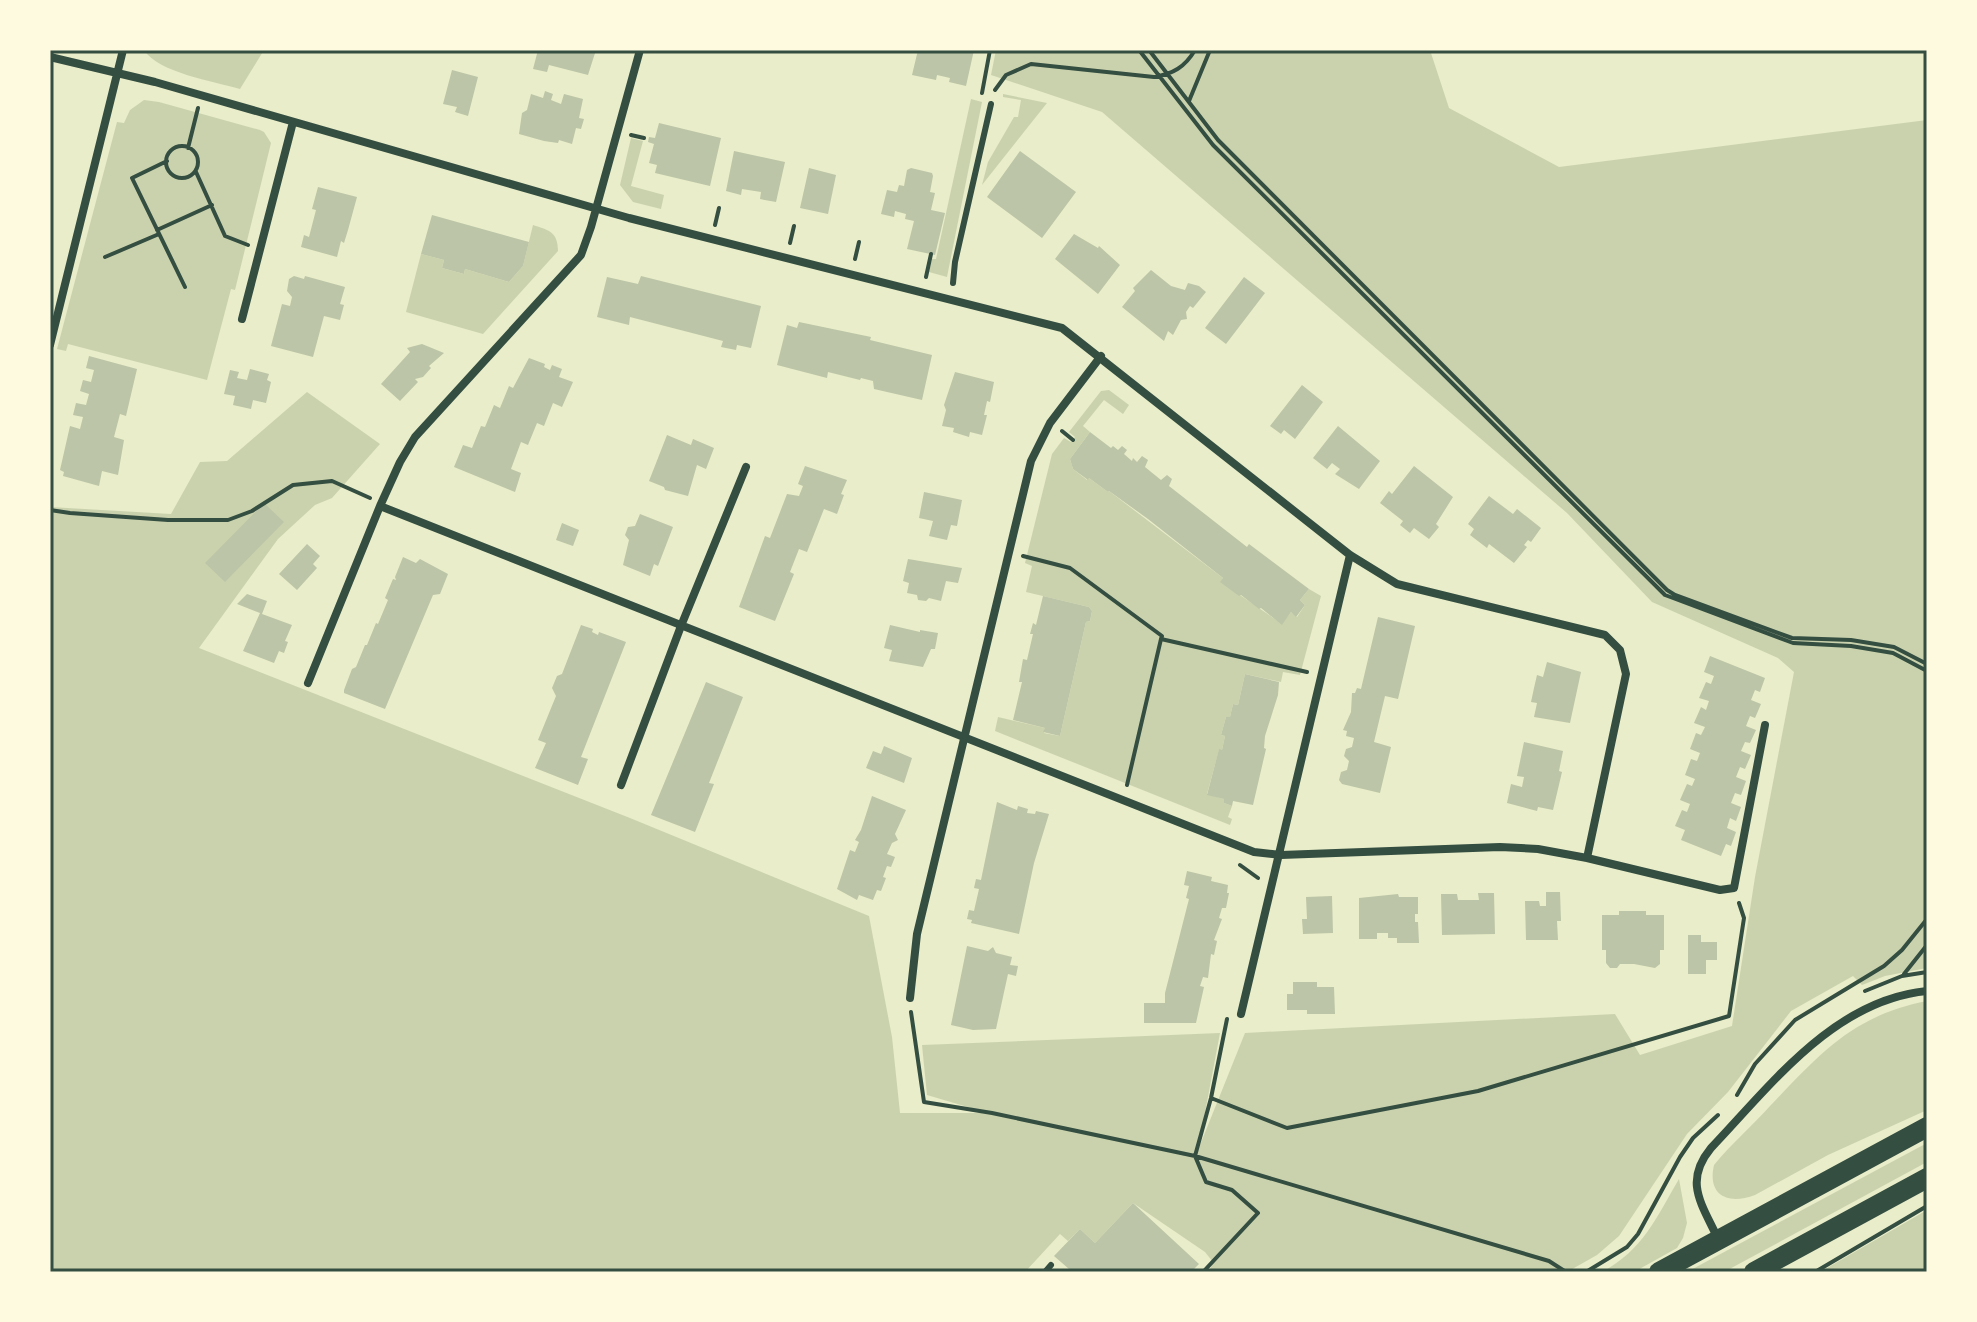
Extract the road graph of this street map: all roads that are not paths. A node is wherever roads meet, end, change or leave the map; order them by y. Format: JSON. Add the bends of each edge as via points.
{"nodes":[{"id":1,"x":123,"y":50,"type":"edge"},
{"id":2,"x":640,"y":50,"type":"edge"},
{"id":3,"x":50,"y":57,"type":"edge"},
{"id":4,"x":117,"y":75,"type":"junction"},
{"id":5,"x":991,"y":104,"type":"dead end"},
{"id":6,"x":293,"y":122,"type":"junction"},
{"id":7,"x":594,"y":209,"type":"junction"},
{"id":8,"x":953,"y":283,"type":"dead end"},
{"id":9,"x":242,"y":319,"type":"dead end"},
{"id":10,"x":50,"y":345,"type":"edge"},
{"id":11,"x":1101,"y":356,"type":"junction"},
{"id":12,"x":746,"y":467,"type":"dead end"},
{"id":13,"x":380,"y":506,"type":"junction"},
{"id":14,"x":1350,"y":555,"type":"junction"},
{"id":15,"x":681,"y":626,"type":"junction"},
{"id":16,"x":308,"y":683,"type":"dead end"},
{"id":17,"x":1765,"y":725,"type":"dead end"},
{"id":18,"x":963,"y":739,"type":"junction"},
{"id":19,"x":621,"y":785,"type":"dead end"},
{"id":20,"x":1281,"y":855,"type":"junction"},
{"id":21,"x":1587,"y":858,"type":"junction"},
{"id":22,"x":1927,"y":991,"type":"edge"},
{"id":23,"x":910,"y":998,"type":"dead end"},
{"id":24,"x":1241,"y":1014,"type":"dead end"},
{"id":25,"x":1927,"y":1127,"type":"edge"},
{"id":26,"x":1927,"y":1178,"type":"edge"},
{"id":27,"x":1718,"y":1239,"type":"junction"},
{"id":28,"x":1051,"y":1265,"type":"dead end"},
{"id":29,"x":1045,"y":1272,"type":"edge"},
{"id":30,"x":1659,"y":1272,"type":"edge"},
{"id":31,"x":1754,"y":1272,"type":"edge"}],
"edges":[{"from":1,"to":4,"type":"street"},
{"from":2,"to":7,"type":"street"},
{"from":3,"to":4,"type":"street"},
{"from":4,"to":6,"type":"street"},
{"from":4,"to":10,"type":"street"},
{"from":5,"to":8,"type":"lane"},
{"from":6,"to":7,"type":"street"},
{"from":6,"to":9,"type":"street"},
{"from":7,"to":11,"type":"street","via":[[1019,315],[1062,328]]},
{"from":7,"to":13,"type":"street","via":[[581,255],[415,437]]},
{"from":11,"to":14,"type":"street"},
{"from":11,"to":18,"type":"street","via":[[1050,423],[1031,461]]},
{"from":12,"to":15,"type":"street"},
{"from":13,"to":15,"type":"street"},
{"from":13,"to":16,"type":"street"},
{"from":14,"to":20,"type":"street"},
{"from":14,"to":21,"type":"street","via":[[1397,584],[1605,635],[1620,650],[1626,674]]},
{"from":15,"to":18,"type":"street"},
{"from":15,"to":19,"type":"street"},
{"from":17,"to":21,"type":"street","via":[[1734,888],[1720,890]]},
{"from":18,"to":20,"type":"street","via":[[1242,849]]},
{"from":18,"to":23,"type":"street","via":[[917,934]]},
{"from":20,"to":21,"type":"street","via":[[1500,847]]},
{"from":20,"to":24,"type":"street"},
{"from":22,"to":27,"type":"street","via":[[1881,1001],[1821,1037],[1702,1159],[1696,1188]]},
{"from":25,"to":27,"type":"main road"},
{"from":26,"to":31,"type":"main road"},
{"from":27,"to":30,"type":"main road"},
{"from":28,"to":29,"type":"lane"}]}
